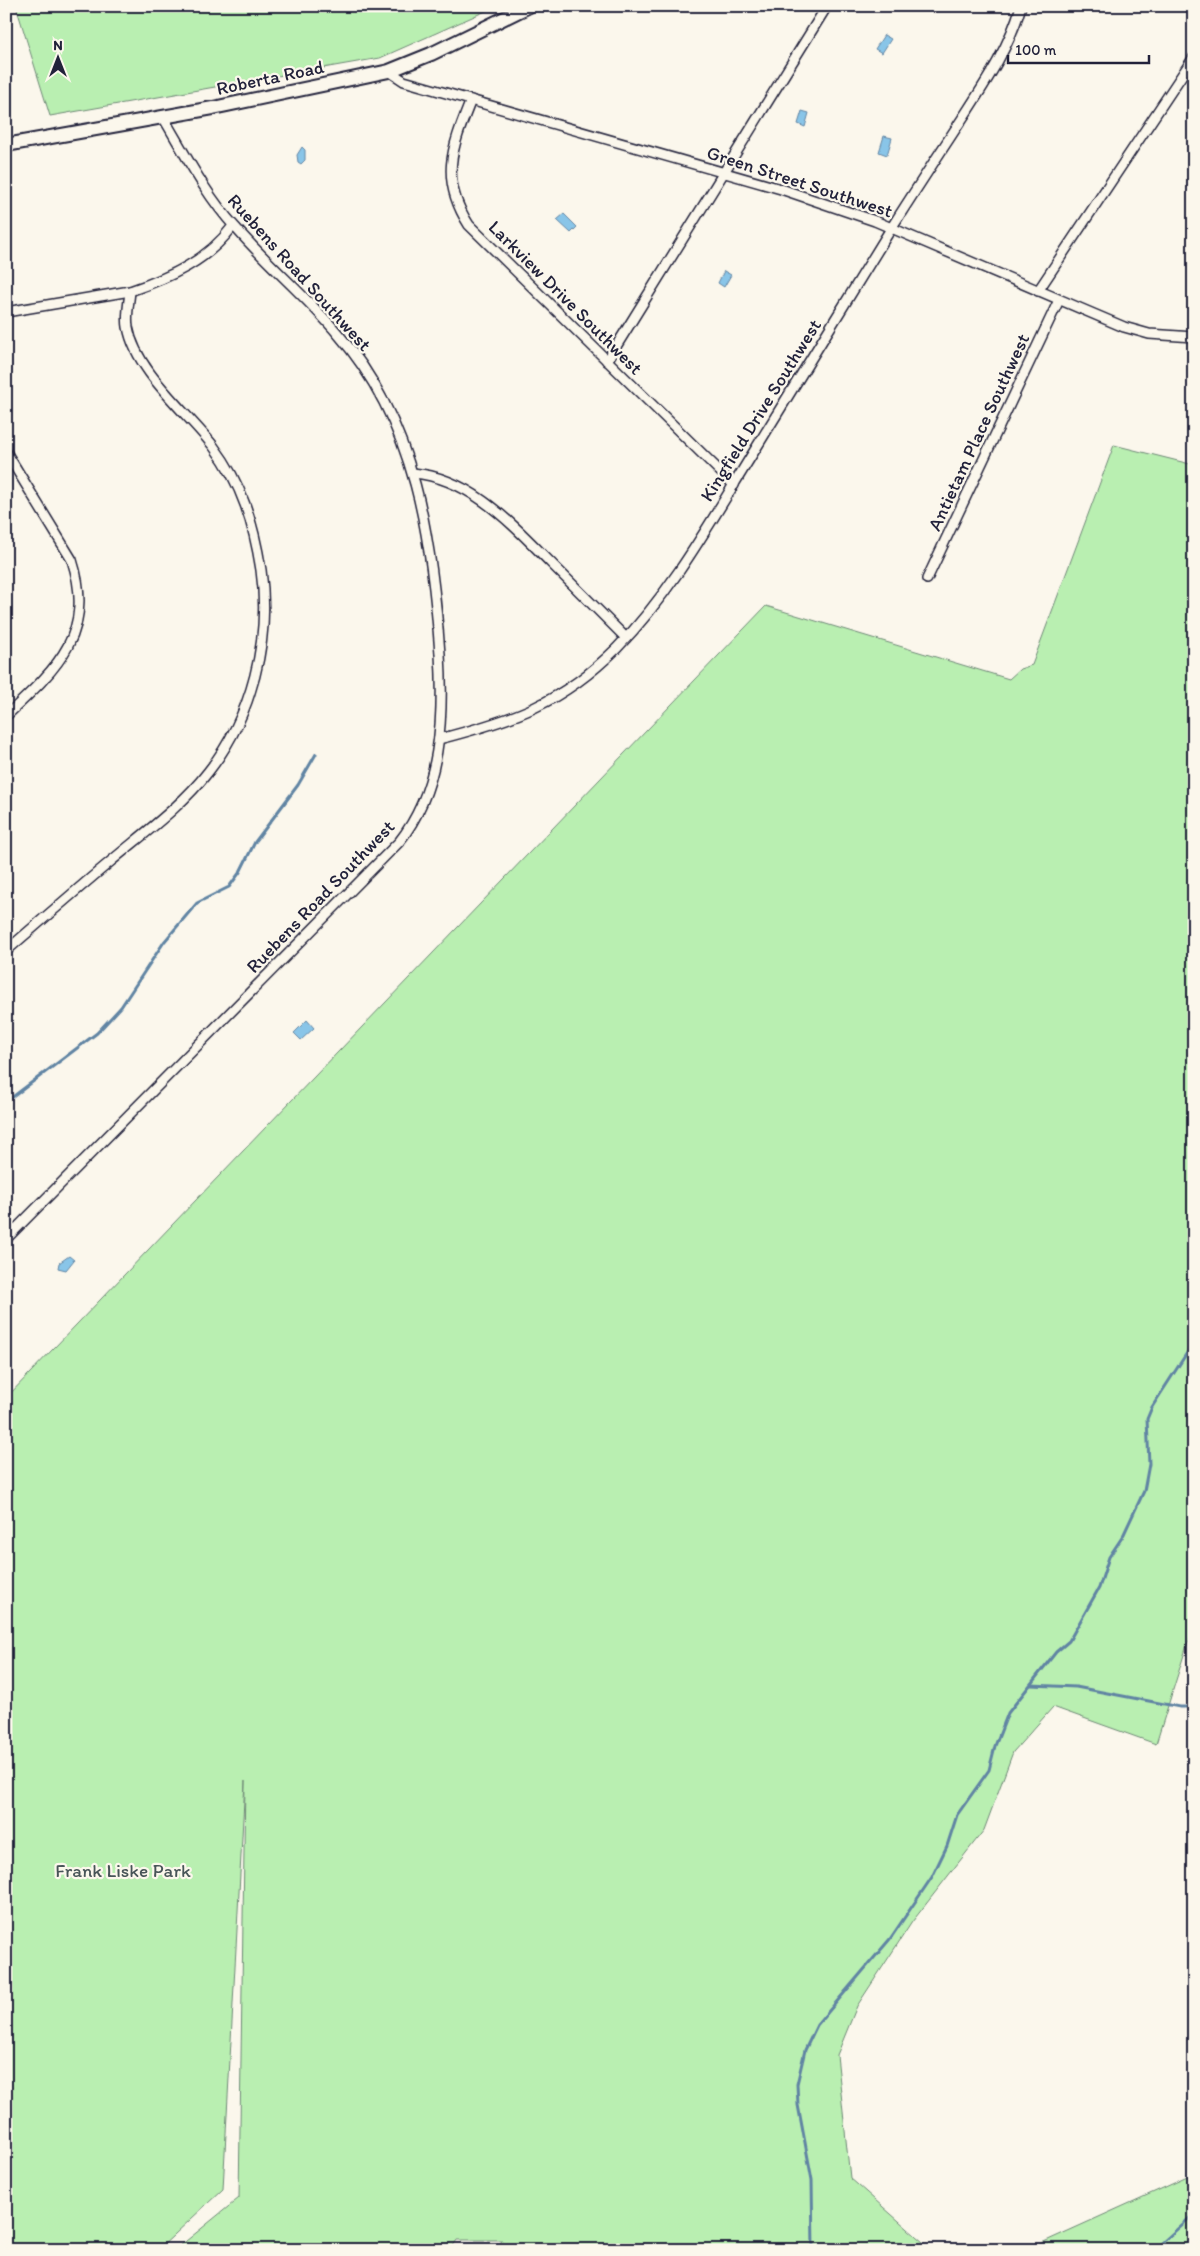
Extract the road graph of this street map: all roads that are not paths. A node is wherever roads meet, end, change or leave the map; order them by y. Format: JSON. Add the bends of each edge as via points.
{"nodes":[{"id":1,"x":529,"y":6,"type":"edge"},
{"id":2,"x":827,"y":6,"type":"edge"},
{"id":3,"x":1021,"y":6,"type":"edge"},
{"id":4,"x":1194,"y":57,"type":"edge"},
{"id":5,"x":389,"y":71,"type":"junction"},
{"id":6,"x":471,"y":100,"type":"junction"},
{"id":7,"x":163,"y":117,"type":"junction"},
{"id":8,"x":6,"y":144,"type":"edge"},
{"id":9,"x":724,"y":172,"type":"junction"},
{"id":10,"x":233,"y":226,"type":"junction"},
{"id":11,"x":892,"y":228,"type":"junction"},
{"id":12,"x":130,"y":291,"type":"junction"},
{"id":13,"x":1038,"y":291,"type":"junction"},
{"id":14,"x":1059,"y":300,"type":"junction"},
{"id":15,"x":6,"y":312,"type":"edge"},
{"id":16,"x":1194,"y":337,"type":"edge"},
{"id":17,"x":607,"y":361,"type":"junction"},
{"id":18,"x":6,"y":452,"type":"edge"},
{"id":19,"x":414,"y":473,"type":"junction"},
{"id":20,"x":734,"y":485,"type":"junction"},
{"id":21,"x":927,"y":578,"type":"dead end"},
{"id":22,"x":626,"y":638,"type":"junction"},
{"id":23,"x":6,"y":716,"type":"edge"},
{"id":24,"x":439,"y":739,"type":"junction"},
{"id":25,"x":6,"y":951,"type":"edge"},
{"id":26,"x":6,"y":1239,"type":"edge"}],
"edges":[{"from":1,"to":5,"type":"street","name":"Roberta Road"},
{"from":2,"to":9,"type":"street"},
{"from":3,"to":11,"type":"street","name":"Kingfield Drive Southwest","via":[[1014,32],[984,85]]},
{"from":4,"to":13,"type":"street"},
{"from":5,"to":6,"type":"street","name":"Green Street Southwest","via":[[404,81]]},
{"from":5,"to":7,"type":"street","name":"Roberta Road"},
{"from":6,"to":9,"type":"street","name":"Green Street Southwest"},
{"from":6,"to":17,"type":"street","name":"Larkview Drive Southwest","via":[[452,158],[452,190],[458,207],[469,225]]},
{"from":7,"to":8,"type":"street","name":"Roberta Road"},
{"from":7,"to":10,"type":"street","name":"Ruebens Road Southwest","via":[[208,192]]},
{"from":9,"to":11,"type":"street","name":"Green Street Southwest"},
{"from":9,"to":17,"type":"street"},
{"from":10,"to":12,"type":"street","via":[[196,262]]},
{"from":10,"to":19,"type":"street","name":"Ruebens Road Southwest","via":[[338,334],[361,364],[387,408]]},
{"from":11,"to":13,"type":"street","name":"Green Street Southwest"},
{"from":11,"to":20,"type":"street","name":"Kingfield Drive Southwest"},
{"from":12,"to":15,"type":"street"},
{"from":12,"to":25,"type":"street","via":[[127,319],[133,346],[147,369],[214,447],[244,499],[250,516],[264,608],[256,672],[237,726],[202,779],[164,816]]},
{"from":13,"to":14,"type":"street","name":"Green Street Southwest"},
{"from":14,"to":16,"type":"street","name":"Green Street Southwest","via":[[1132,330]]},
{"from":14,"to":21,"type":"street","name":"Antietam Place Southwest"},
{"from":17,"to":20,"type":"street","name":"Larkview Drive Southwest"},
{"from":18,"to":23,"type":"street","via":[[72,560],[80,605],[74,635],[61,661]]},
{"from":19,"to":22,"type":"street","via":[[451,483],[496,510]]},
{"from":19,"to":24,"type":"street","name":"Ruebens Road Southwest","via":[[436,598],[442,703]]},
{"from":20,"to":22,"type":"street","name":"Kingfield Drive Southwest","via":[[661,597]]},
{"from":22,"to":24,"type":"street","name":"Kingfield Drive Southwest","via":[[572,686],[539,707],[494,726]]},
{"from":24,"to":26,"type":"street","name":"Ruebens Road Southwest","via":[[423,802],[398,842]]}]}
